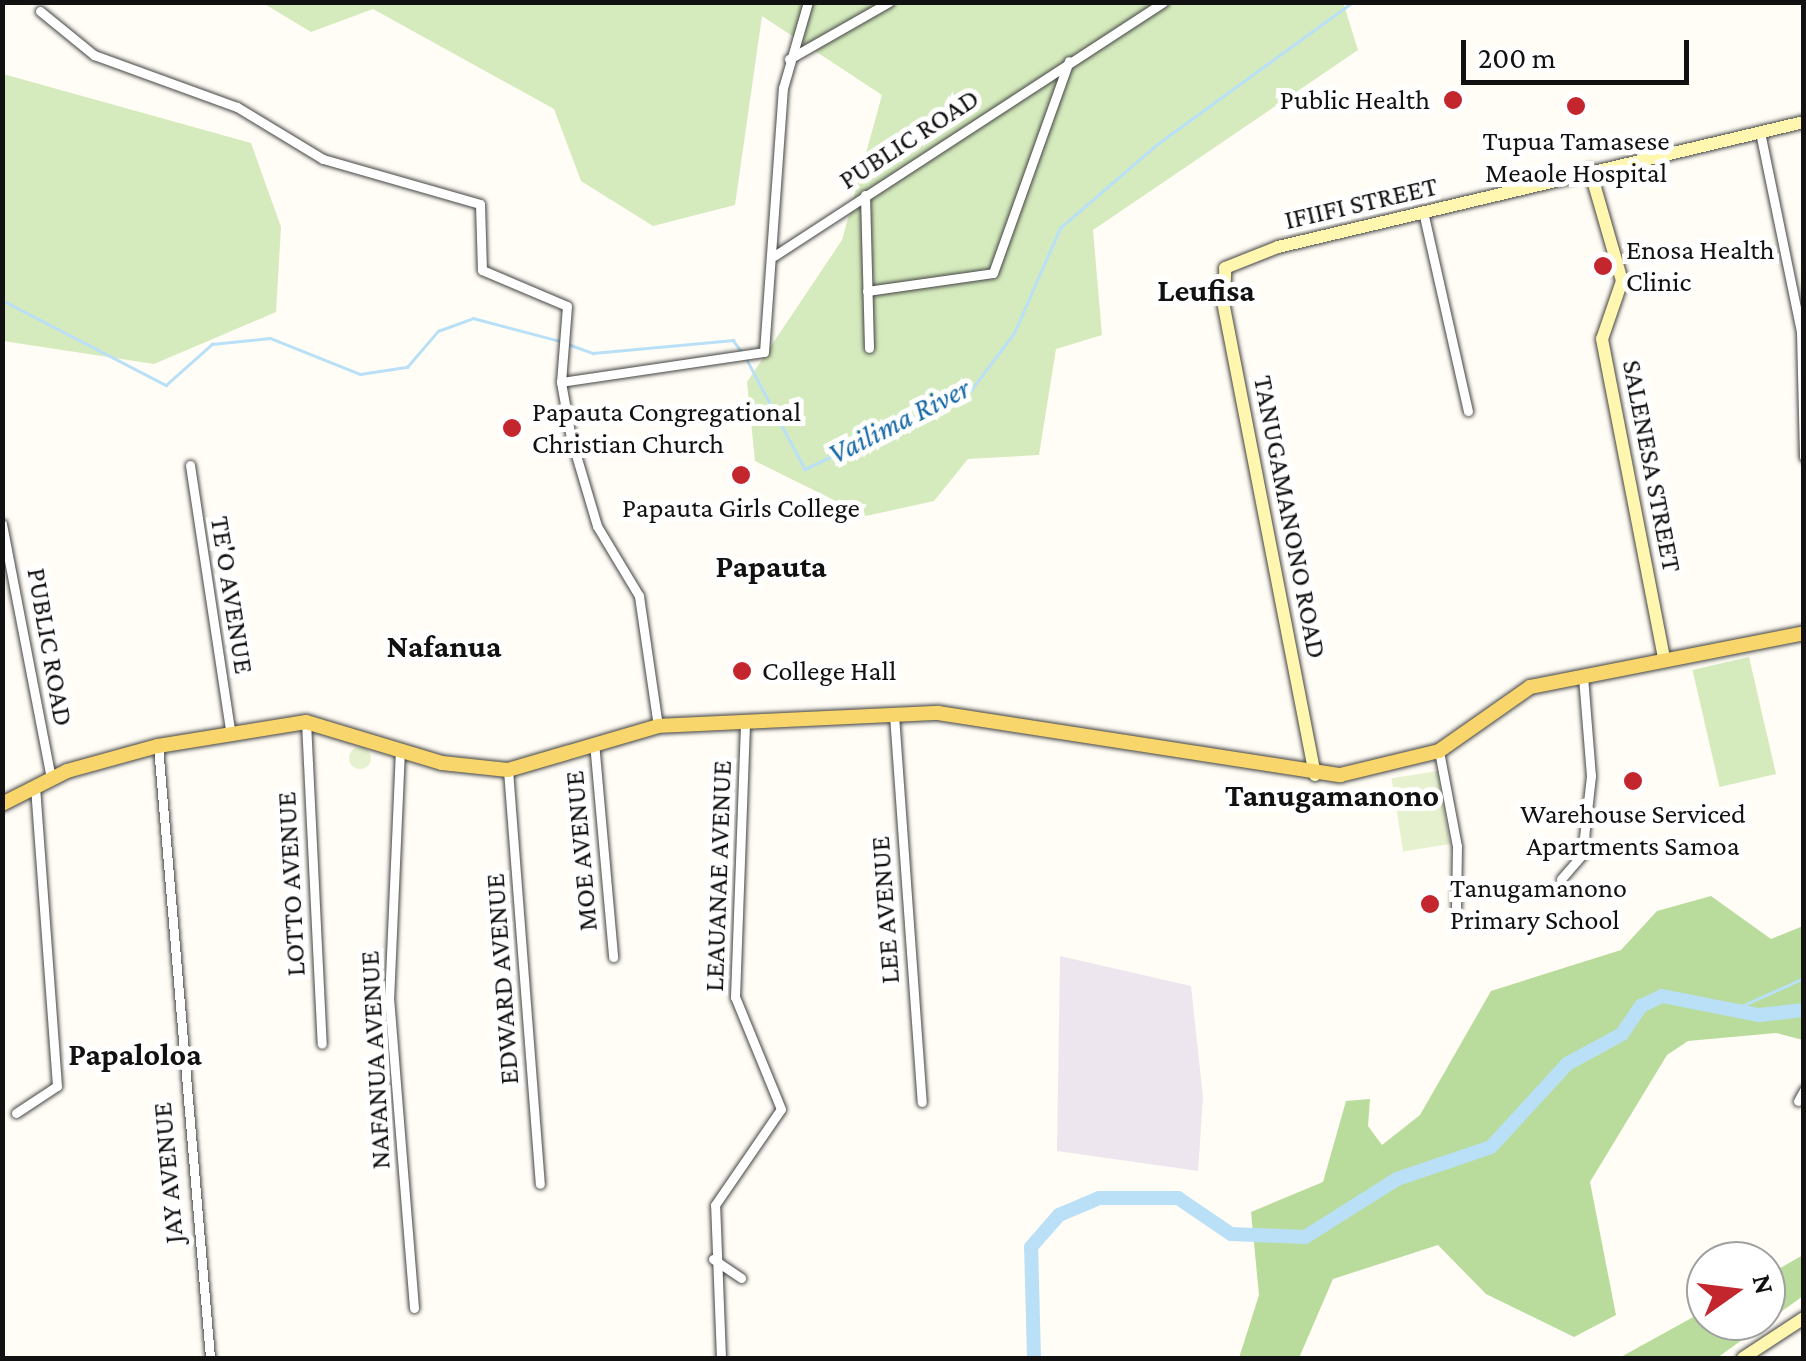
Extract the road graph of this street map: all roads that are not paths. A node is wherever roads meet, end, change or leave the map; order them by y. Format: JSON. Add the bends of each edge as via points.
{"nodes":[{"id":1,"x":808,"y":2,"type":"edge"},
{"id":2,"x":889,"y":2,"type":"edge"},
{"id":3,"x":1164,"y":2,"type":"edge"},
{"id":4,"x":40,"y":11,"type":"dead end"},
{"id":5,"x":788,"y":59,"type":"junction"},
{"id":6,"x":1069,"y":61,"type":"junction"},
{"id":7,"x":1804,"y":122,"type":"edge"},
{"id":8,"x":1760,"y":132,"type":"junction"},
{"id":9,"x":1590,"y":170,"type":"junction"},
{"id":10,"x":865,"y":195,"type":"junction"},
{"id":11,"x":1424,"y":216,"type":"junction"},
{"id":12,"x":774,"y":256,"type":"junction"},
{"id":13,"x":1225,"y":268,"type":"joint"},
{"id":14,"x":867,"y":292,"type":"junction"},
{"id":15,"x":868,"y":348,"type":"dead end"},
{"id":16,"x":561,"y":382,"type":"junction"},
{"id":17,"x":1468,"y":411,"type":"dead end"},
{"id":18,"x":1804,"y":457,"type":"edge"},
{"id":19,"x":190,"y":466,"type":"dead end"},
{"id":20,"x":2,"y":524,"type":"edge"},
{"id":21,"x":1804,"y":633,"type":"edge"},
{"id":22,"x":1664,"y":659,"type":"junction"},
{"id":23,"x":1583,"y":676,"type":"junction"},
{"id":24,"x":894,"y":715,"type":"junction"},
{"id":25,"x":306,"y":722,"type":"junction"},
{"id":26,"x":745,"y":722,"type":"junction"},
{"id":27,"x":658,"y":726,"type":"junction"},
{"id":28,"x":230,"y":730,"type":"junction"},
{"id":29,"x":594,"y":742,"type":"junction"},
{"id":30,"x":158,"y":746,"type":"junction"},
{"id":31,"x":400,"y":749,"type":"junction"},
{"id":32,"x":1439,"y":751,"type":"junction"},
{"id":33,"x":508,"y":770,"type":"junction"},
{"id":34,"x":1315,"y":775,"type":"junction"},
{"id":35,"x":50,"y":778,"type":"junction"},
{"id":36,"x":35,"y":786,"type":"junction"},
{"id":37,"x":2,"y":804,"type":"edge"},
{"id":38,"x":1561,"y":880,"type":"dead end"},
{"id":39,"x":1456,"y":908,"type":"dead end"},
{"id":40,"x":613,"y":957,"type":"dead end"},
{"id":41,"x":322,"y":1044,"type":"dead end"},
{"id":42,"x":1804,"y":1090,"type":"edge"},
{"id":43,"x":922,"y":1102,"type":"dead end"},
{"id":44,"x":1798,"y":1102,"type":"dead end"},
{"id":45,"x":16,"y":1112,"type":"dead end"},
{"id":46,"x":540,"y":1184,"type":"dead end"},
{"id":47,"x":712,"y":1259,"type":"junction"},
{"id":48,"x":741,"y":1278,"type":"dead end"},
{"id":49,"x":414,"y":1308,"type":"dead end"},
{"id":50,"x":1804,"y":1318,"type":"edge"},
{"id":51,"x":210,"y":1357,"type":"edge"},
{"id":52,"x":721,"y":1358,"type":"edge"},
{"id":53,"x":1743,"y":1358,"type":"edge"}],
"edges":[{"from":1,"to":5,"type":"street"},
{"from":2,"to":5,"type":"street"},
{"from":3,"to":6,"type":"street","name":"PUBLIC ROAD"},
{"from":4,"to":16,"type":"street","via":[[94,55],[237,106],[323,159],[469,195],[483,219],[482,270],[567,306]]},
{"from":5,"to":12,"type":"street"},
{"from":6,"to":10,"type":"street","name":"PUBLIC ROAD"},
{"from":6,"to":14,"type":"street","via":[[993,272]]},
{"from":7,"to":8,"type":"main road","name":"IFIIFI STREET"},
{"from":8,"to":9,"type":"main road","name":"IFIIFI STREET"},
{"from":8,"to":18,"type":"street","via":[[1800,332]]},
{"from":9,"to":11,"type":"main road","name":"IFIIFI STREET"},
{"from":9,"to":22,"type":"main road","name":"SALENESA STREET","via":[[1622,281],[1602,340]]},
{"from":10,"to":12,"type":"street","name":"PUBLIC ROAD"},
{"from":10,"to":14,"type":"street"},
{"from":11,"to":13,"type":"main road","name":"IFIIFI STREET","via":[[1240,257]]},
{"from":11,"to":17,"type":"street"},
{"from":12,"to":16,"type":"street","via":[[764,352]]},
{"from":13,"to":34,"type":"main road","name":"TANUGAMANONO ROAD","via":[[1224,305]]},
{"from":14,"to":15,"type":"street"},
{"from":16,"to":27,"type":"street","via":[[597,526],[639,596]]},
{"from":19,"to":28,"type":"street","name":"TE'O AVENUE"},
{"from":20,"to":35,"type":"street","name":"PUBLIC ROAD"},
{"from":21,"to":22,"type":"main road"},
{"from":22,"to":23,"type":"main road"},
{"from":23,"to":32,"type":"main road","via":[[1516,693]]},
{"from":23,"to":38,"type":"street","via":[[1591,776],[1582,855]]},
{"from":24,"to":26,"type":"main road"},
{"from":24,"to":34,"type":"main road","via":[[1034,724]]},
{"from":24,"to":43,"type":"street","name":"LEE AVENUE"},
{"from":25,"to":28,"type":"main road"},
{"from":25,"to":31,"type":"main road"},
{"from":25,"to":41,"type":"street","name":"LOTTO AVENUE"},
{"from":26,"to":27,"type":"main road"},
{"from":26,"to":47,"type":"street","name":"LEAUANAE AVENUE","via":[[735,997],[781,1109],[715,1205]]},
{"from":27,"to":29,"type":"main road"},
{"from":28,"to":30,"type":"main road"},
{"from":29,"to":33,"type":"main road"},
{"from":29,"to":40,"type":"street","name":"MOE AVENUE"},
{"from":30,"to":35,"type":"main road"},
{"from":30,"to":51,"type":"street","name":"JAY AVENUE"},
{"from":31,"to":33,"type":"main road"},
{"from":31,"to":49,"type":"street","name":"NAFANUA AVENUE","via":[[389,997]]},
{"from":32,"to":34,"type":"main road"},
{"from":32,"to":39,"type":"street","via":[[1457,846]]},
{"from":33,"to":46,"type":"street","name":"EDWARD AVENUE"},
{"from":35,"to":36,"type":"main road"},
{"from":36,"to":37,"type":"main road"},
{"from":36,"to":45,"type":"street","via":[[57,1086]]},
{"from":42,"to":44,"type":"street"},
{"from":47,"to":48,"type":"street"},
{"from":47,"to":52,"type":"street","name":"LEAUANAE AVENUE"},
{"from":50,"to":53,"type":"main road"}]}
